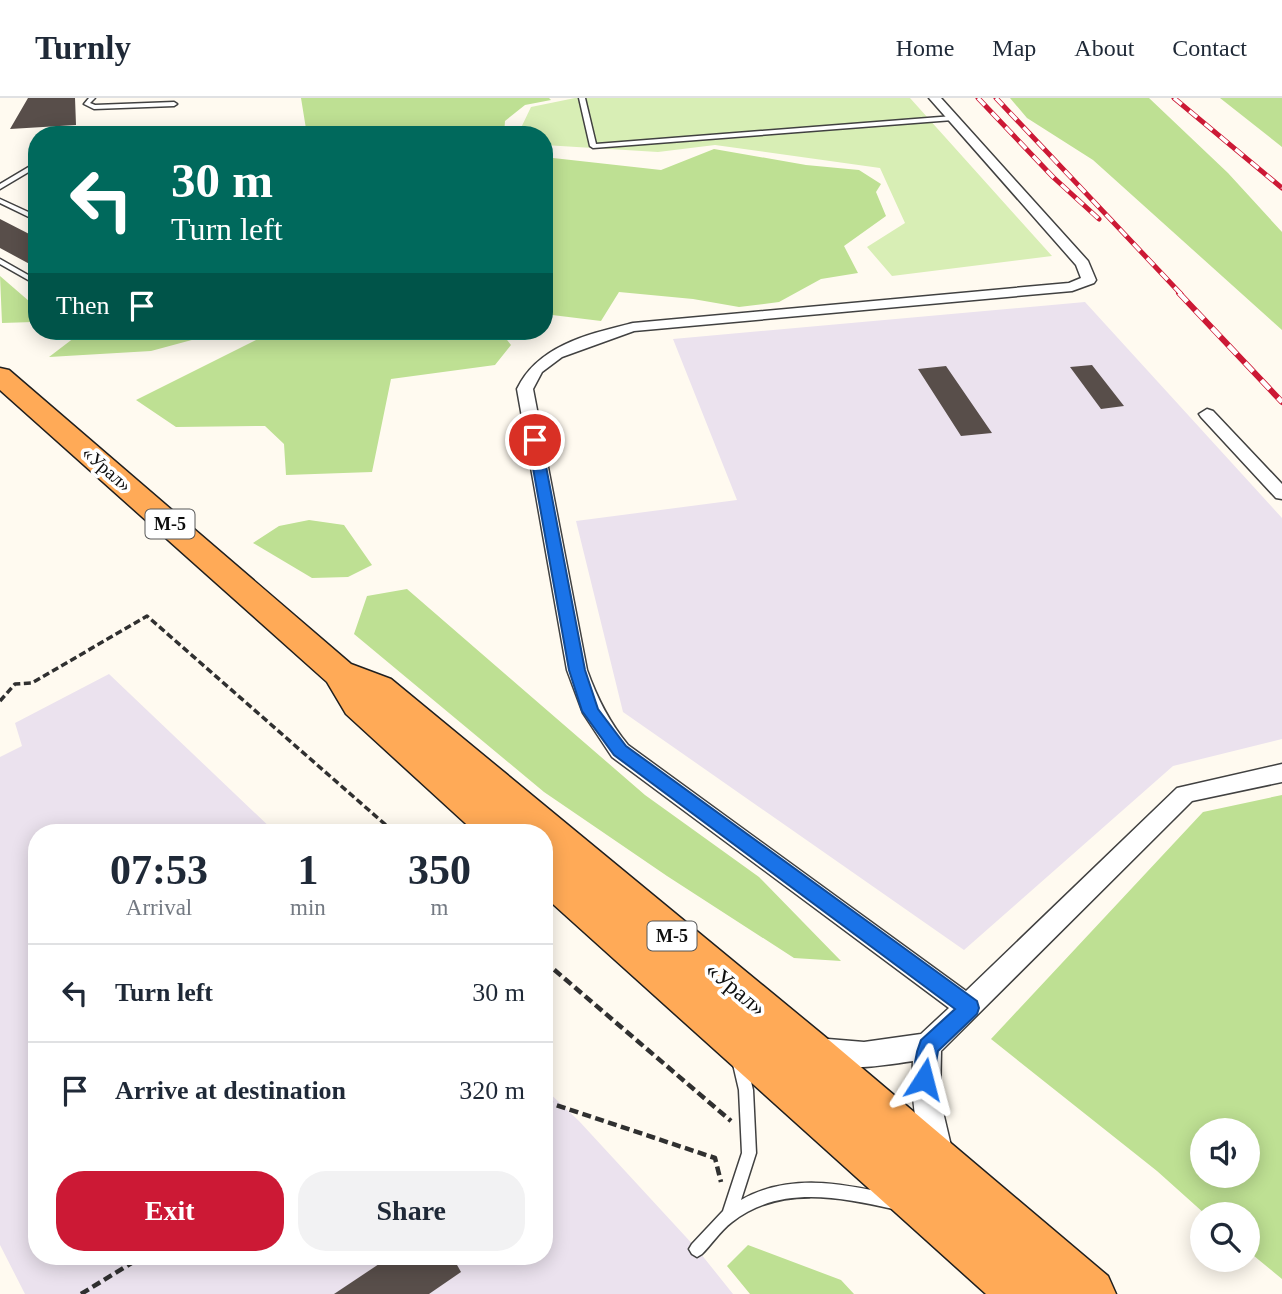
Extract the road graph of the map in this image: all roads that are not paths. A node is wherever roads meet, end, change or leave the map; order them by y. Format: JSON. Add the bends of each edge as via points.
{"nodes":[{"id":1,"x":92,"y":98,"type":"edge"},
{"id":2,"x":582,"y":98,"type":"edge"},
{"id":3,"x":936,"y":98,"type":"edge"},
{"id":4,"x":174,"y":104,"type":"dead end"},
{"id":5,"x":953,"y":118,"type":"junction"},
{"id":6,"x":28,"y":170,"type":"edge"},
{"id":7,"x":0,"y":187,"type":"edge"},
{"id":8,"x":0,"y":201,"type":"edge"},
{"id":9,"x":28,"y":215,"type":"edge"},
{"id":10,"x":0,"y":261,"type":"edge"},
{"id":11,"x":28,"y":278,"type":"edge"},
{"id":12,"x":0,"y":376,"type":"edge"},
{"id":13,"x":1207,"y":414,"type":"dead end"},
{"id":14,"x":1282,"y":494,"type":"edge"},
{"id":15,"x":339,"y":673,"type":"junction"},
{"id":16,"x":1282,"y":773,"type":"edge"},
{"id":17,"x":492,"y":824,"type":"edge"},
{"id":18,"x":540,"y":824,"type":"edge"},
{"id":19,"x":553,"y":835,"type":"edge"},
{"id":20,"x":553,"y":879,"type":"edge"},
{"id":21,"x":970,"y":1008,"type":"junction"},
{"id":22,"x":733,"y":1036,"type":"junction"},
{"id":23,"x":928,"y":1046,"type":"junction"},
{"id":24,"x":807,"y":1050,"type":"junction"},
{"id":25,"x":936,"y":1189,"type":"junction"},
{"id":26,"x":729,"y":1214,"type":"junction"},
{"id":27,"x":697,"y":1249,"type":"dead end"},
{"id":28,"x":1024,"y":1294,"type":"edge"},
{"id":29,"x":1090,"y":1294,"type":"edge"}],
"edges":[{"from":1,"to":4,"type":"lane","via":[[87,104],[94,107]]},
{"from":2,"to":5,"type":"lane","via":[[593,146]]},
{"from":3,"to":5,"type":"street"},
{"from":5,"to":21,"type":"street","via":[[1083,264],[1089,280],[1072,287],[633,327],[556,355],[535,370],[525,389],[577,670],[590,711],[607,737]]},
{"from":6,"to":7,"type":"lane"},
{"from":8,"to":9,"type":"lane"},
{"from":10,"to":11,"type":"lane"},
{"from":12,"to":15,"type":"highway","name":"«Урал»","number":"М-5"},
{"from":13,"to":14,"type":"street"},
{"from":15,"to":17,"type":"highway","name":"«Урал»","number":"М-5","via":[[358,705]]},
{"from":15,"to":18,"type":"highway","name":"«Урал»","number":"М-5","via":[[379,688]]},
{"from":16,"to":21,"type":"street","via":[[1185,794]]},
{"from":19,"to":24,"type":"highway","name":"«Урал»","number":"М-5"},
{"from":20,"to":22,"type":"highway","name":"«Урал»","number":"М-5"},
{"from":21,"to":23,"type":"street"},
{"from":22,"to":25,"type":"highway","name":"«Урал»","number":"М-5"},
{"from":22,"to":26,"type":"lane","via":[[746,1090],[749,1153]]},
{"from":23,"to":24,"type":"street","via":[[864,1055]]},
{"from":23,"to":25,"type":"street","via":[[924,1079]]},
{"from":24,"to":25,"type":"highway","name":"«Урал»","number":"М-5"},
{"from":25,"to":26,"type":"lane","via":[[775,1191]]},
{"from":25,"to":28,"type":"highway","name":"«Урал»","number":"М-5"},
{"from":25,"to":29,"type":"highway","name":"«Урал»","number":"М-5"},
{"from":26,"to":27,"type":"lane"}]}
